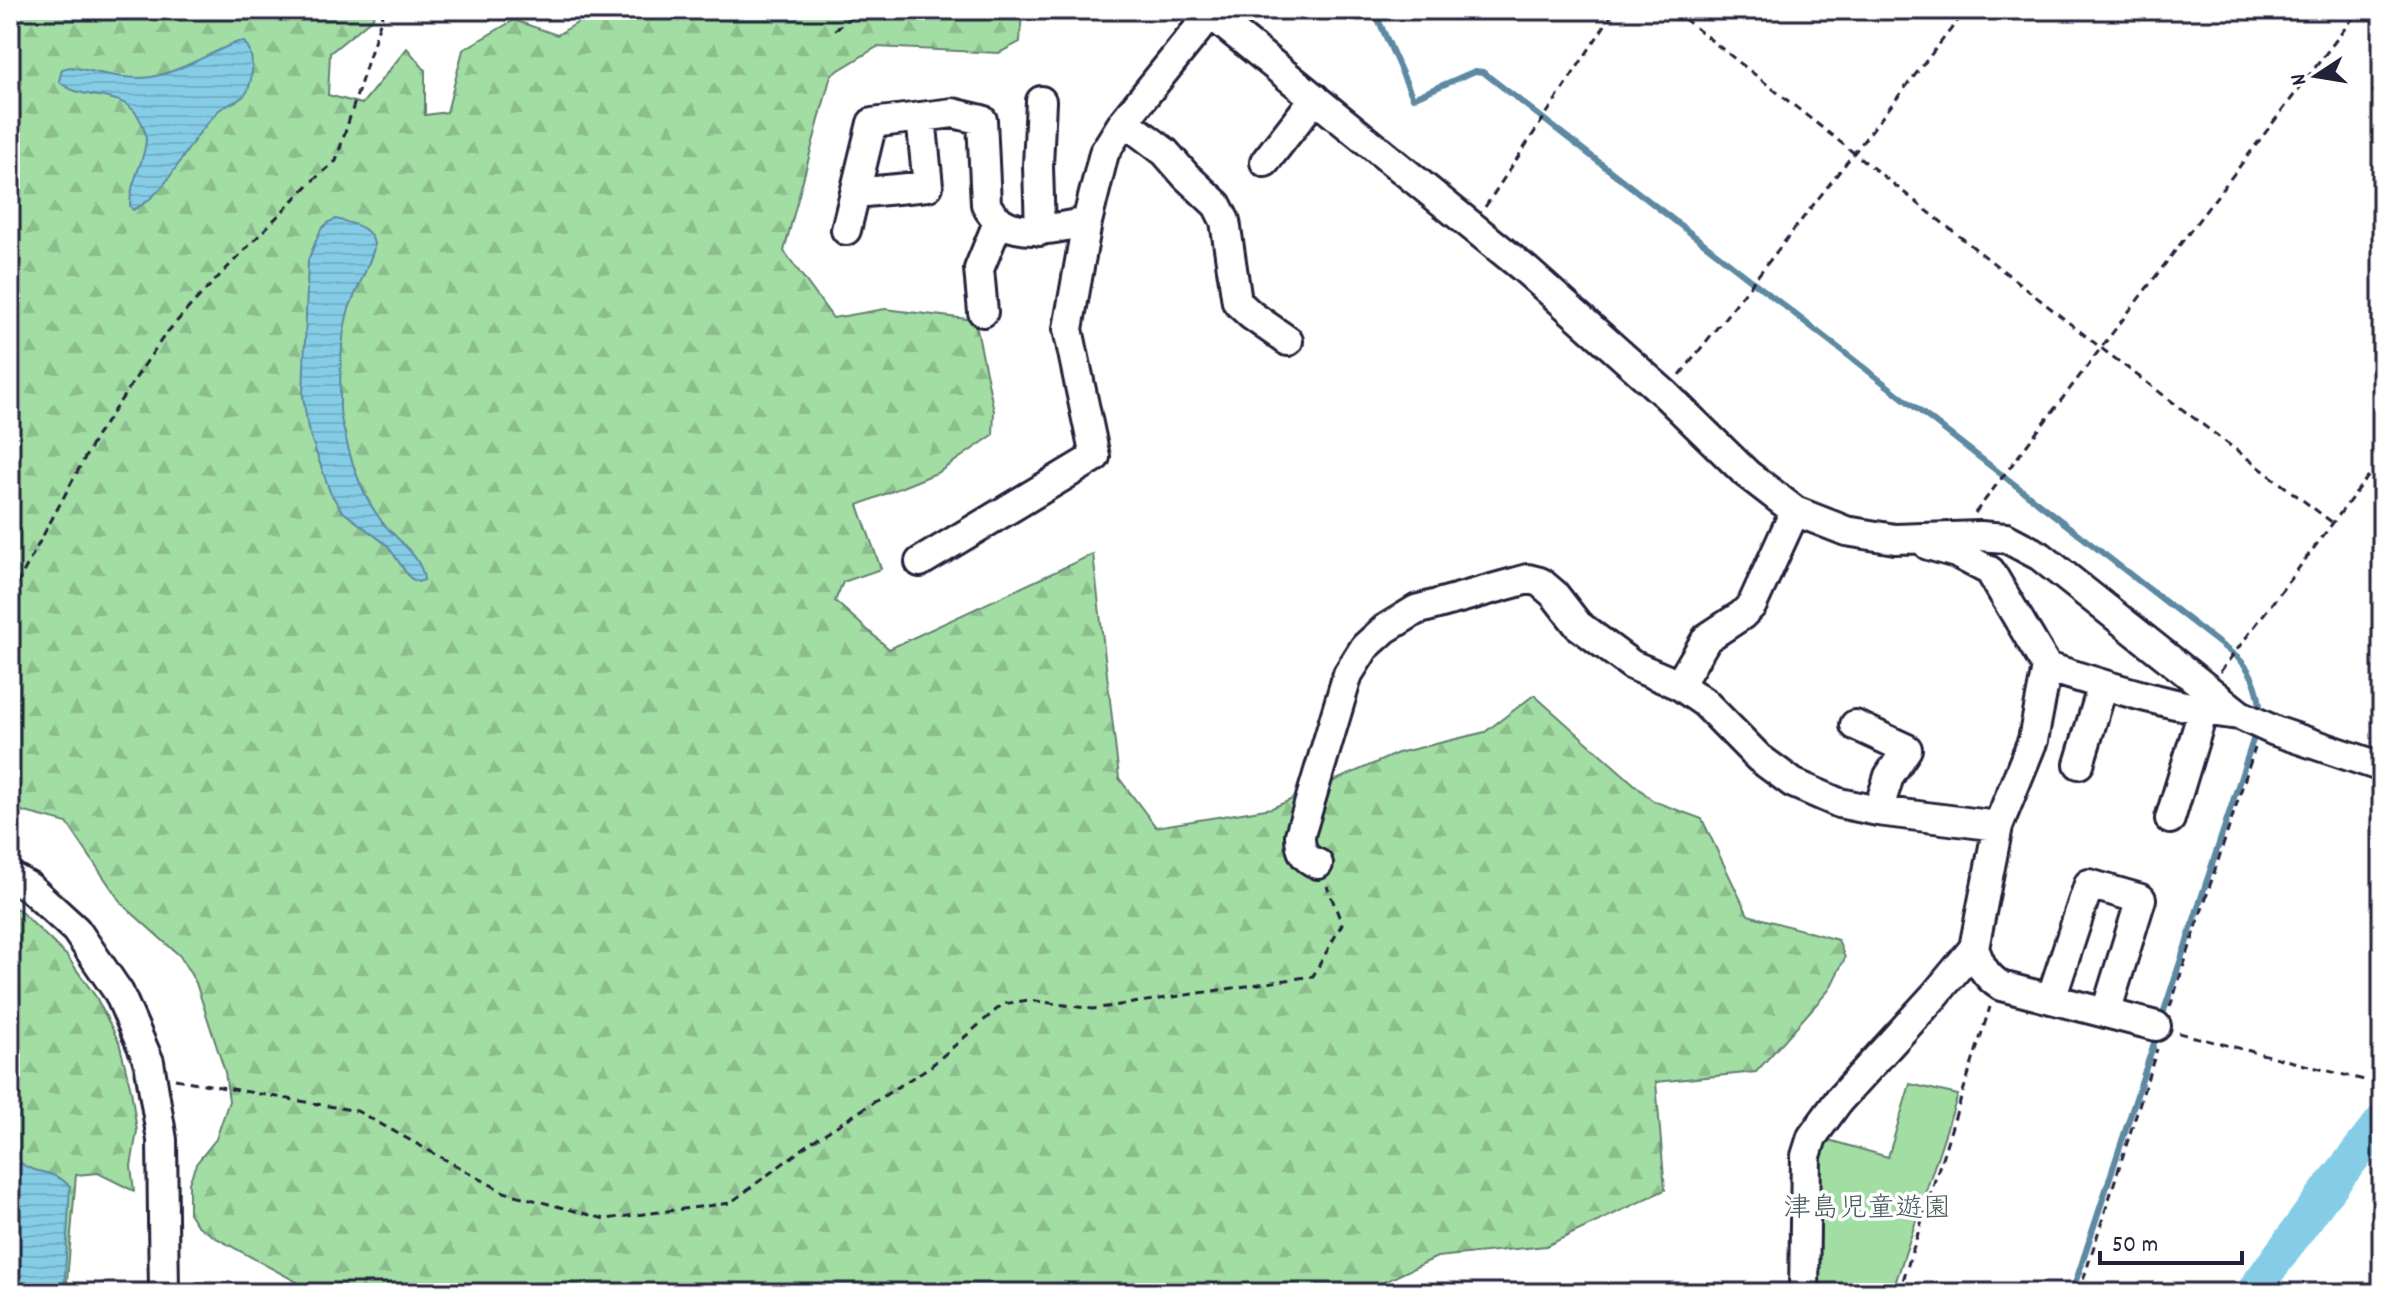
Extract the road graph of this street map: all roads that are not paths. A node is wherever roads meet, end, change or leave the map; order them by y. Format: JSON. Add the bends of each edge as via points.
{"nodes":[{"id":1,"x":1208,"y":12,"type":"edge"},
{"id":2,"x":1315,"y":98,"type":"junction"},
{"id":3,"x":1041,"y":101,"type":"dead end"},
{"id":4,"x":921,"y":117,"type":"junction"},
{"id":5,"x":1124,"y":121,"type":"junction"},
{"id":6,"x":1265,"y":162,"type":"dead end"},
{"id":7,"x":855,"y":193,"type":"junction"},
{"id":8,"x":999,"y":220,"type":"junction"},
{"id":9,"x":1087,"y":222,"type":"junction"},
{"id":10,"x":846,"y":230,"type":"dead end"},
{"id":11,"x":1040,"y":231,"type":"junction"},
{"id":12,"x":983,"y":312,"type":"dead end"},
{"id":13,"x":1288,"y":341,"type":"dead end"},
{"id":14,"x":1795,"y":511,"type":"junction"},
{"id":15,"x":1908,"y":539,"type":"junction"},
{"id":16,"x":920,"y":562,"type":"dead end"},
{"id":17,"x":2047,"y":667,"type":"junction"},
{"id":18,"x":1679,"y":685,"type":"junction"},
{"id":19,"x":2103,"y":685,"type":"junction"},
{"id":20,"x":2203,"y":711,"type":"junction"},
{"id":21,"x":2251,"y":720,"type":"junction"},
{"id":22,"x":1855,"y":725,"type":"dead end"},
{"id":23,"x":2079,"y":764,"type":"dead end"},
{"id":24,"x":2382,"y":767,"type":"edge"},
{"id":25,"x":1878,"y":811,"type":"junction"},
{"id":26,"x":2170,"y":819,"type":"dead end"},
{"id":27,"x":1998,"y":826,"type":"junction"},
{"id":28,"x":1318,"y":864,"type":"road end"},
{"id":29,"x":10,"y":876,"type":"edge"},
{"id":30,"x":1974,"y":948,"type":"junction"},
{"id":31,"x":2051,"y":999,"type":"junction"},
{"id":32,"x":2106,"y":1012,"type":"junction"},
{"id":33,"x":2165,"y":1029,"type":"road end"},
{"id":34,"x":164,"y":1293,"type":"edge"},
{"id":35,"x":1804,"y":1293,"type":"edge"}],
"edges":[{"from":1,"to":2,"type":"street"},
{"from":1,"to":5,"type":"street"},
{"from":2,"to":6,"type":"street"},
{"from":2,"to":14,"type":"street","via":[[1473,225],[1665,394],[1747,474]]},
{"from":3,"to":11,"type":"street"},
{"from":4,"to":7,"type":"street","via":[[872,123]]},
{"from":4,"to":7,"type":"street","via":[[928,186]]},
{"from":4,"to":8,"type":"street","via":[[953,113],[982,120],[986,204]]},
{"from":5,"to":9,"type":"street","via":[[1104,153]]},
{"from":5,"to":13,"type":"street","via":[[1165,152],[1217,205],[1225,221],[1237,302]]},
{"from":7,"to":10,"type":"street"},
{"from":8,"to":11,"type":"street"},
{"from":8,"to":12,"type":"street","via":[[979,269]]},
{"from":9,"to":11,"type":"street"},
{"from":9,"to":16,"type":"street","via":[[1068,329],[1095,457]]},
{"from":14,"to":15,"type":"street","via":[[1846,531]]},
{"from":14,"to":18,"type":"street","via":[[1752,605],[1707,638]]},
{"from":15,"to":17,"type":"street","via":[[1956,553],[1990,571]]},
{"from":15,"to":21,"type":"street","via":[[2006,538],[2040,556]]},
{"from":17,"to":19,"type":"street"},
{"from":17,"to":27,"type":"street","via":[[2033,740]]},
{"from":18,"to":25,"type":"street","via":[[1793,783],[1839,803]]},
{"from":18,"to":28,"type":"street","via":[[1632,665],[1578,625],[1540,582],[1528,579],[1416,610],[1365,647],[1348,674],[1300,835],[1300,850]]},
{"from":19,"to":20,"type":"street"},
{"from":19,"to":23,"type":"street"},
{"from":20,"to":21,"type":"street"},
{"from":20,"to":26,"type":"street"},
{"from":21,"to":24,"type":"street"},
{"from":22,"to":25,"type":"street","via":[[1907,749],[1889,776]]},
{"from":25,"to":27,"type":"street"},
{"from":27,"to":30,"type":"street"},
{"from":29,"to":34,"type":"street","via":[[76,930],[119,993],[149,1062],[162,1140]]},
{"from":30,"to":31,"type":"street","via":[[1982,970],[1997,984]]},
{"from":30,"to":35,"type":"street","via":[[1812,1137],[1806,1156]]},
{"from":31,"to":32,"type":"street"},
{"from":31,"to":32,"type":"street","via":[[2089,884],[2141,899]]},
{"from":32,"to":33,"type":"street"}]}
